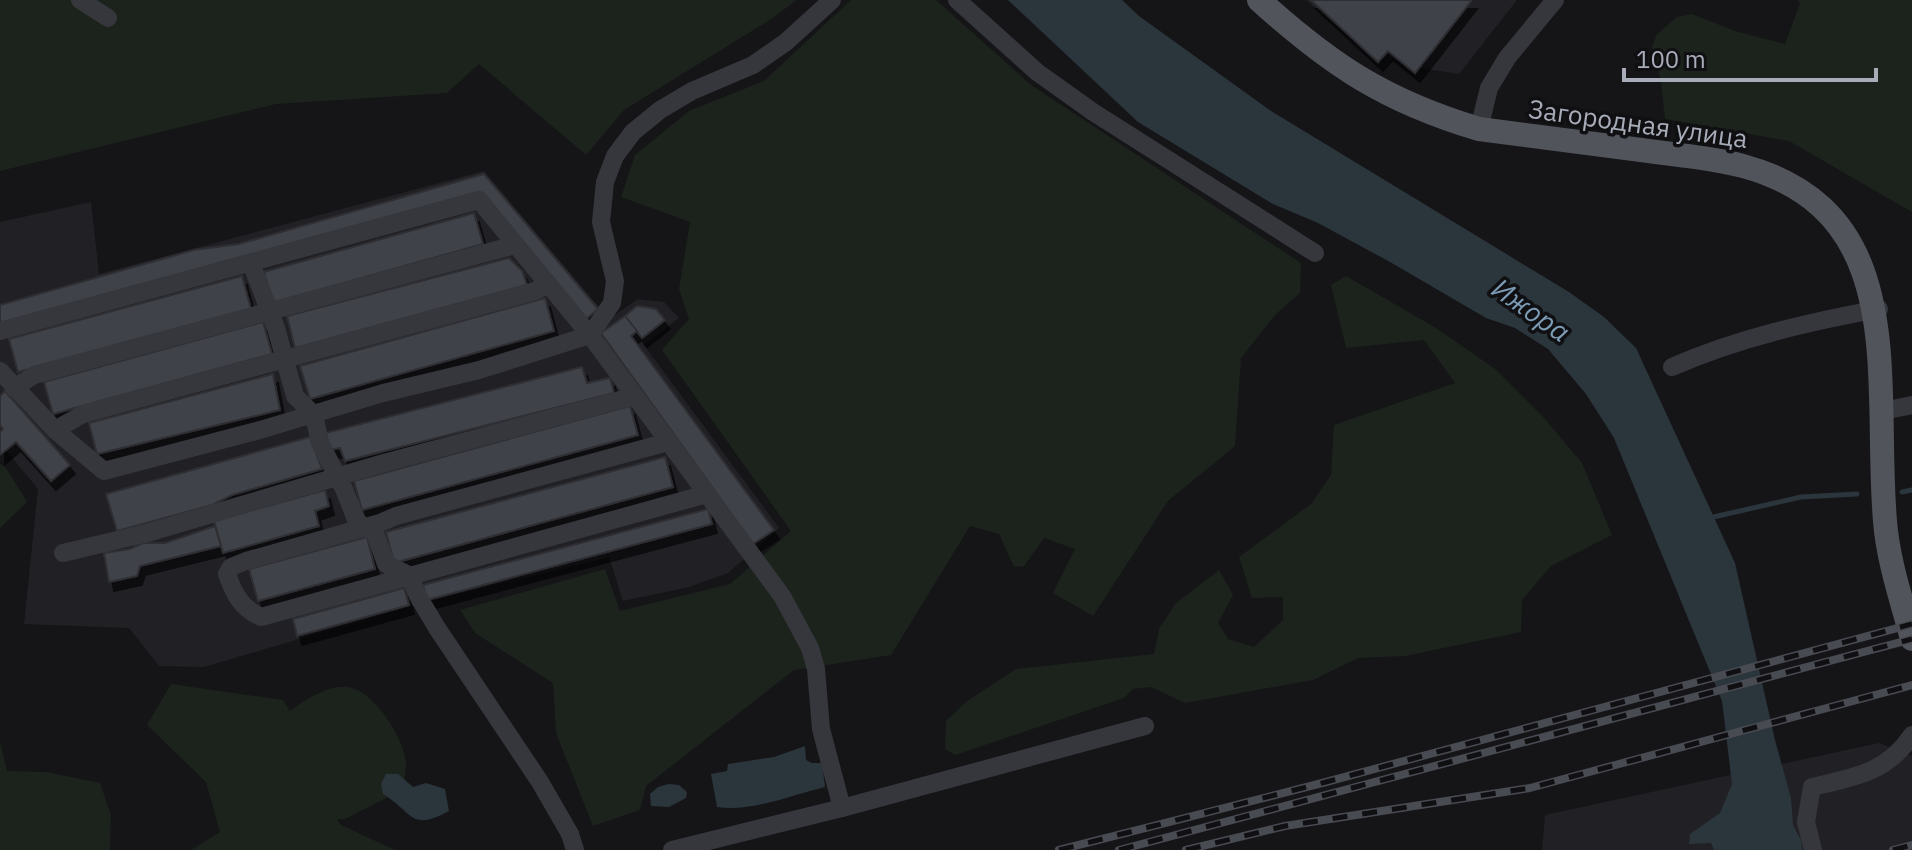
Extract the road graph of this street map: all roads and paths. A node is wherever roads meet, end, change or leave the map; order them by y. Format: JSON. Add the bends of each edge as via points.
{"nodes":[{"id":1,"x":80,"y":0,"type":"edge"},
{"id":2,"x":832,"y":0,"type":"edge"},
{"id":3,"x":957,"y":0,"type":"edge"},
{"id":4,"x":1259,"y":0,"type":"edge"},
{"id":5,"x":1555,"y":0,"type":"edge"},
{"id":6,"x":108,"y":18,"type":"dead end"},
{"id":7,"x":1479,"y":129,"type":"junction"},
{"id":8,"x":515,"y":245,"type":"junction"},
{"id":9,"x":1315,"y":253,"type":"dead end"},
{"id":10,"x":251,"y":263,"type":"junction"},
{"id":11,"x":548,"y":284,"type":"junction"},
{"id":12,"x":1879,"y":309,"type":"junction"},
{"id":13,"x":268,"y":311,"type":"junction"},
{"id":14,"x":0,"y":331,"type":"edge"},
{"id":15,"x":590,"y":335,"type":"junction"},
{"id":16,"x":284,"y":359,"type":"junction"},
{"id":17,"x":1672,"y":367,"type":"dead end"},
{"id":18,"x":0,"y":371,"type":"edge"},
{"id":19,"x":14,"y":388,"type":"junction"},
{"id":20,"x":635,"y":396,"type":"junction"},
{"id":21,"x":1912,"y":405,"type":"edge"},
{"id":22,"x":1883,"y":411,"type":"junction"},
{"id":23,"x":314,"y":415,"type":"junction"},
{"id":24,"x":55,"y":430,"type":"junction"},
{"id":25,"x":668,"y":442,"type":"junction"},
{"id":26,"x":337,"y":478,"type":"junction"},
{"id":27,"x":707,"y":494,"type":"junction"},
{"id":28,"x":366,"y":527,"type":"junction"},
{"id":29,"x":63,"y":553,"type":"dead end"},
{"id":30,"x":409,"y":575,"type":"junction"},
{"id":31,"x":1912,"y":639,"type":"edge"},
{"id":32,"x":1145,"y":726,"type":"dead end"},
{"id":33,"x":1912,"y":735,"type":"edge"},
{"id":34,"x":842,"y":808,"type":"junction"},
{"id":35,"x":575,"y":850,"type":"edge"},
{"id":36,"x":672,"y":850,"type":"edge"},
{"id":37,"x":1813,"y":850,"type":"edge"}],
"edges":[{"from":1,"to":6,"type":"street"},
{"from":2,"to":15,"type":"street","via":[[753,65],[660,110],[615,156],[605,182],[601,222],[615,281],[612,303]]},
{"from":3,"to":9,"type":"street","via":[[1037,72],[1093,112]]},
{"from":4,"to":7,"type":"main road","name":"Загородная улица","via":[[1362,82]]},
{"from":5,"to":7,"type":"street","via":[[1489,88]]},
{"from":7,"to":12,"type":"main road","name":"Загородная улица","via":[[1714,160],[1775,176],[1821,201],[1842,222],[1871,272]]},
{"from":8,"to":10,"type":"street","via":[[479,200]]},
{"from":8,"to":11,"type":"street"},
{"from":8,"to":13,"type":"street"},
{"from":10,"to":13,"type":"street"},
{"from":10,"to":14,"type":"street"},
{"from":11,"to":15,"type":"street"},
{"from":11,"to":16,"type":"street"},
{"from":12,"to":17,"type":"street","via":[[1712,349]]},
{"from":12,"to":22,"type":"main road","name":"Загородная улица"},
{"from":13,"to":16,"type":"street"},
{"from":13,"to":19,"type":"street","via":[[34,375]]},
{"from":15,"to":20,"type":"street"},
{"from":15,"to":23,"type":"street"},
{"from":16,"to":23,"type":"street","via":[[295,396]]},
{"from":16,"to":24,"type":"street","via":[[83,414]]},
{"from":18,"to":19,"type":"street"},
{"from":19,"to":24,"type":"street"},
{"from":20,"to":25,"type":"street"},
{"from":20,"to":26,"type":"street"},
{"from":21,"to":22,"type":"street"},
{"from":22,"to":31,"type":"main road","name":"Загородная улица","via":[[1885,522]]},
{"from":23,"to":24,"type":"street","via":[[104,471]]},
{"from":23,"to":26,"type":"street"},
{"from":25,"to":27,"type":"street"},
{"from":25,"to":28,"type":"street"},
{"from":26,"to":28,"type":"street","via":[[357,522]]},
{"from":26,"to":29,"type":"street"},
{"from":27,"to":30,"type":"street"},
{"from":27,"to":34,"type":"street","via":[[782,596],[810,648],[821,729]]},
{"from":28,"to":30,"type":"street","via":[[375,533],[386,564]]},
{"from":28,"to":30,"type":"street","via":[[231,567],[227,574],[233,590],[246,610],[261,617]]},
{"from":30,"to":35,"type":"street","via":[[437,628],[540,782]]},
{"from":32,"to":34,"type":"street"},
{"from":33,"to":37,"type":"street","via":[[1901,752],[1870,773],[1812,787],[1806,822]]},
{"from":34,"to":36,"type":"street"}]}
